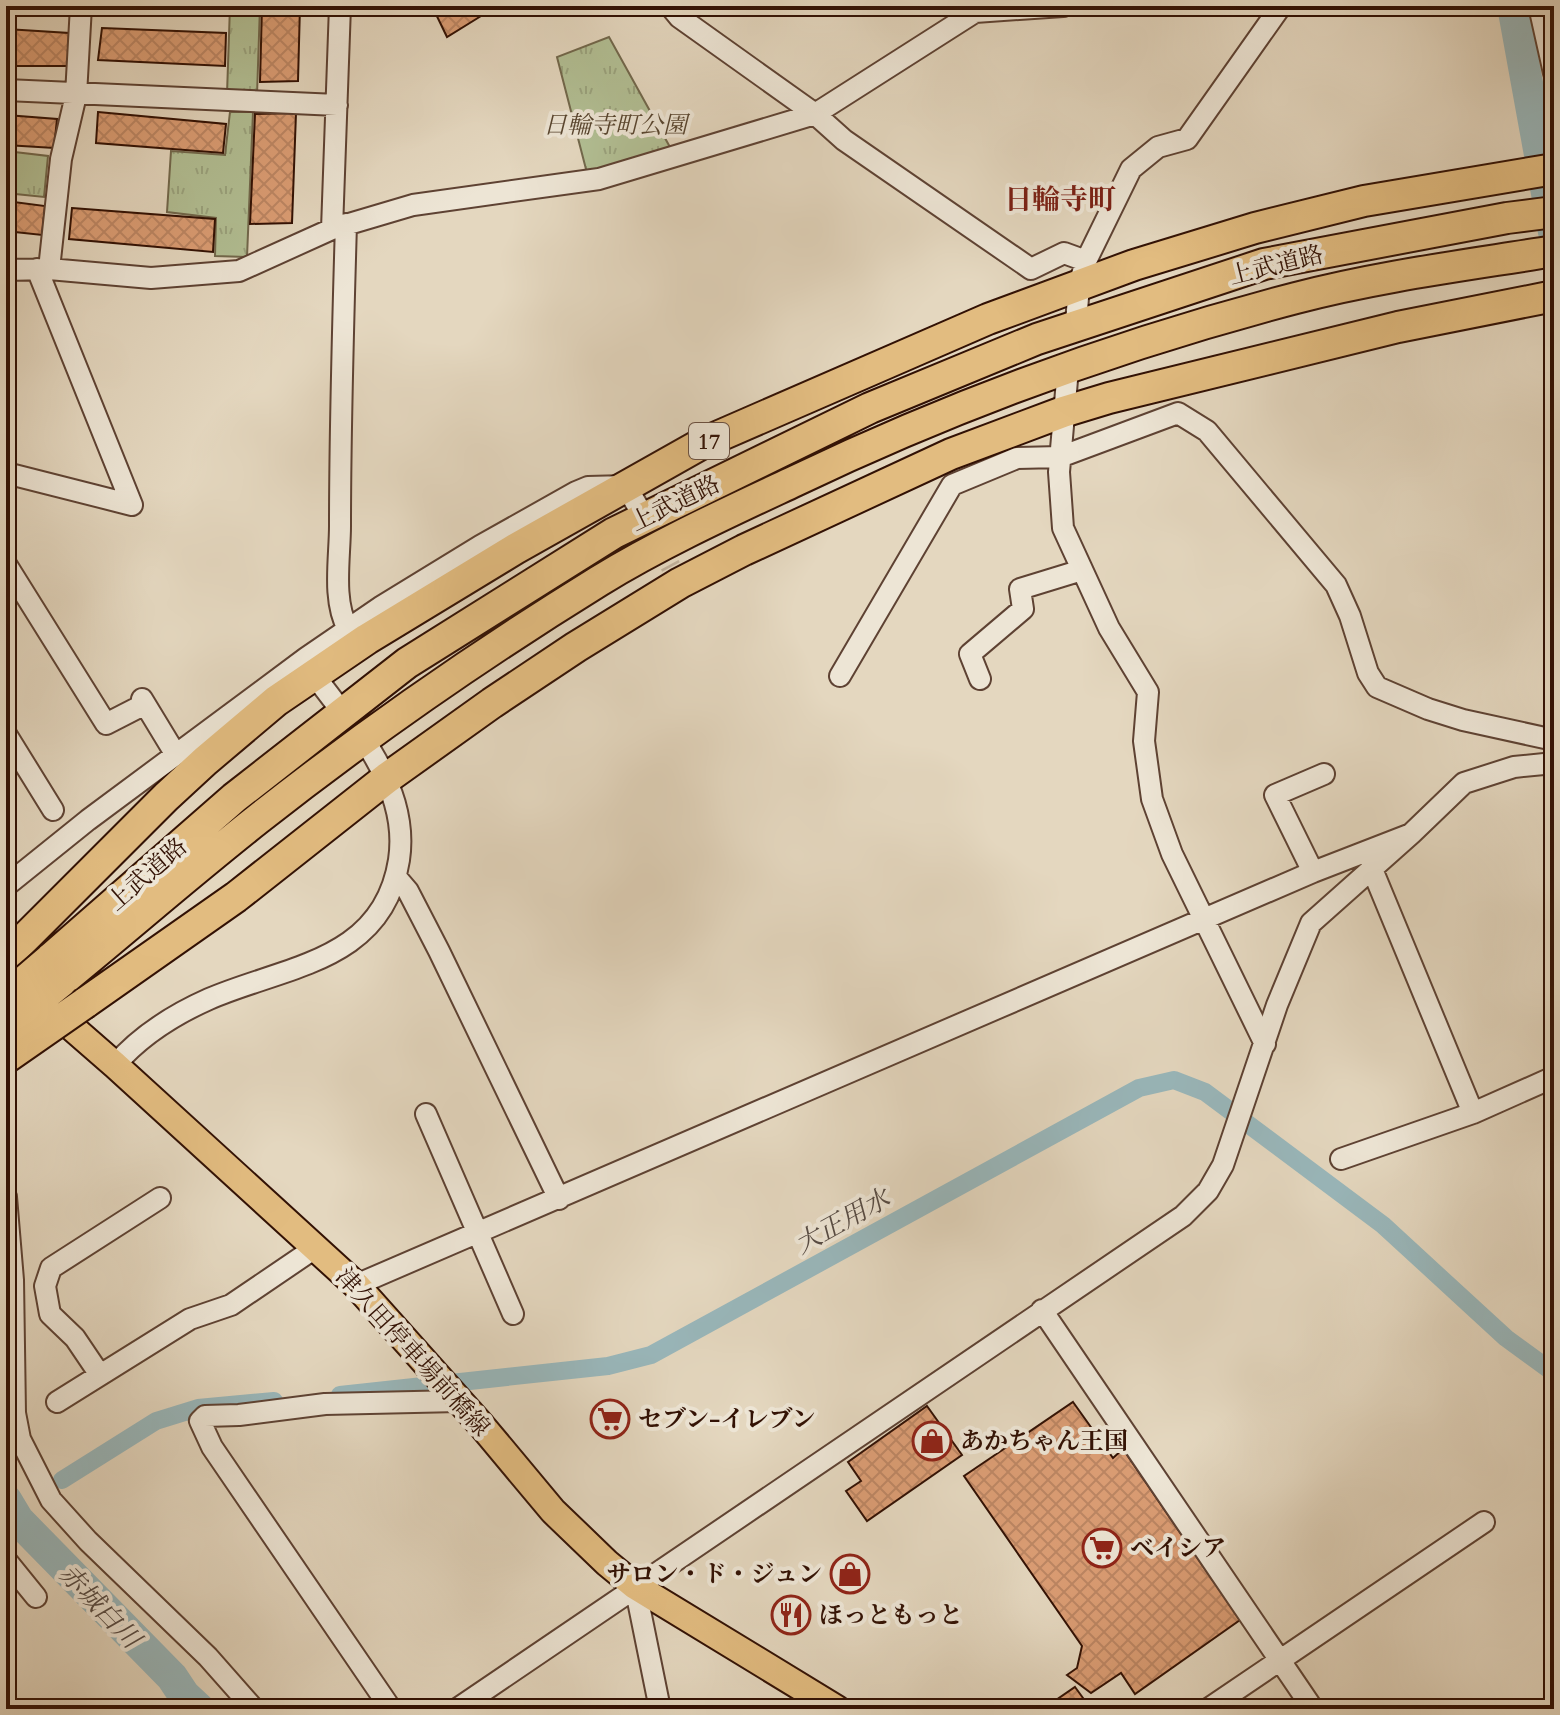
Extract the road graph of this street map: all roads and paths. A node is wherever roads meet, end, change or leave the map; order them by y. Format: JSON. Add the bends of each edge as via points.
{"nodes":[{"id":1,"x":81,"y":6,"type":"edge"},
{"id":2,"x":340,"y":6,"type":"edge"},
{"id":3,"x":670,"y":6,"type":"edge"},
{"id":4,"x":1063,"y":6,"type":"edge"},
{"id":5,"x":1281,"y":6,"type":"edge"},
{"id":6,"x":1539,"y":6,"type":"edge"},
{"id":7,"x":969,"y":9,"type":"edge"},
{"id":8,"x":1554,"y":73,"type":"edge"},
{"id":9,"x":6,"y":90,"type":"edge"},
{"id":10,"x":76,"y":95,"type":"junction"},
{"id":11,"x":337,"y":105,"type":"junction"},
{"id":12,"x":815,"y":114,"type":"junction"},
{"id":13,"x":1554,"y":169,"type":"edge"},
{"id":14,"x":1554,"y":212,"type":"edge"},
{"id":15,"x":339,"y":227,"type":"junction"},
{"id":16,"x":1554,"y":251,"type":"edge"},
{"id":17,"x":43,"y":269,"type":"junction"},
{"id":18,"x":6,"y":270,"type":"edge"},
{"id":19,"x":1083,"y":273,"type":"junction"},
{"id":20,"x":1546,"y":297,"type":"edge"},
{"id":21,"x":1076,"y":323,"type":"dead end"},
{"id":22,"x":1067,"y":380,"type":"dead end"},
{"id":23,"x":1063,"y":412,"type":"junction"},
{"id":24,"x":1060,"y":457,"type":"junction"},
{"id":25,"x":8,"y":469,"type":"edge"},
{"id":26,"x":626,"y":486,"type":"junction"},
{"id":27,"x":641,"y":512,"type":"tunnel mouth"},
{"id":28,"x":6,"y":564,"type":"edge"},
{"id":29,"x":1082,"y":570,"type":"junction"},
{"id":30,"x":348,"y":629,"type":"junction"},
{"id":31,"x":314,"y":675,"type":"junction"},
{"id":32,"x":840,"y":676,"type":"dead end"},
{"id":33,"x":980,"y":679,"type":"dead end"},
{"id":34,"x":340,"y":709,"type":"dead end"},
{"id":35,"x":6,"y":734,"type":"edge"},
{"id":36,"x":1554,"y":740,"type":"edge"},
{"id":37,"x":371,"y":751,"type":"dead end"},
{"id":38,"x":176,"y":755,"type":"junction"},
{"id":39,"x":1554,"y":763,"type":"edge"},
{"id":40,"x":1324,"y":774,"type":"dead end"},
{"id":41,"x":387,"y":778,"type":"junction"},
{"id":42,"x":53,"y":810,"type":"dead end"},
{"id":43,"x":1411,"y":834,"type":"junction"},
{"id":44,"x":1372,"y":869,"type":"junction"},
{"id":45,"x":1313,"y":872,"type":"junction"},
{"id":46,"x":396,"y":877,"type":"junction"},
{"id":47,"x":6,"y":886,"type":"edge"},
{"id":48,"x":1203,"y":920,"type":"junction"},
{"id":49,"x":11,"y":957,"type":"edge"},
{"id":50,"x":56,"y":970,"type":"junction"},
{"id":51,"x":6,"y":997,"type":"edge"},
{"id":52,"x":78,"y":1016,"type":"junction"},
{"id":53,"x":6,"y":1026,"type":"edge"},
{"id":54,"x":1265,"y":1044,"type":"junction"},
{"id":55,"x":6,"y":1058,"type":"edge"},
{"id":56,"x":115,"y":1065,"type":"junction"},
{"id":57,"x":6,"y":1073,"type":"edge"},
{"id":58,"x":1554,"y":1077,"type":"edge"},
{"id":59,"x":1473,"y":1113,"type":"junction"},
{"id":60,"x":426,"y":1114,"type":"dead end"},
{"id":61,"x":1341,"y":1159,"type":"dead end"},
{"id":62,"x":6,"y":1197,"type":"edge"},
{"id":63,"x":160,"y":1198,"type":"dead end"},
{"id":64,"x":559,"y":1199,"type":"junction"},
{"id":65,"x":478,"y":1233,"type":"junction"},
{"id":66,"x":315,"y":1248,"type":"junction"},
{"id":67,"x":356,"y":1285,"type":"junction"},
{"id":68,"x":1042,"y":1310,"type":"junction"},
{"id":69,"x":513,"y":1314,"type":"dead end"},
{"id":70,"x":100,"y":1375,"type":"junction"},
{"id":71,"x":458,"y":1399,"type":"junction"},
{"id":72,"x":57,"y":1402,"type":"dead end"},
{"id":73,"x":1484,"y":1522,"type":"dead end"},
{"id":74,"x":6,"y":1560,"type":"edge"},
{"id":75,"x":635,"y":1586,"type":"junction"},
{"id":76,"x":36,"y":1597,"type":"dead end"},
{"id":77,"x":1280,"y":1660,"type":"junction"},
{"id":78,"x":254,"y":1709,"type":"edge"},
{"id":79,"x":391,"y":1709,"type":"edge"},
{"id":80,"x":457,"y":1709,"type":"edge"},
{"id":81,"x":660,"y":1709,"type":"edge"},
{"id":82,"x":837,"y":1709,"type":"edge"},
{"id":83,"x":1208,"y":1709,"type":"edge"},
{"id":84,"x":1313,"y":1709,"type":"edge"}],
"edges":[{"from":1,"to":10,"type":"street"},
{"from":2,"to":11,"type":"street"},
{"from":3,"to":12,"type":"street"},
{"from":4,"to":7,"type":"street"},
{"from":5,"to":19,"type":"street","via":[[1187,139],[1158,147],[1131,169]]},
{"from":6,"to":8,"type":"street"},
{"from":7,"to":12,"type":"street"},
{"from":9,"to":10,"type":"street"},
{"from":10,"to":11,"type":"street"},
{"from":10,"to":17,"type":"street"},
{"from":11,"to":15,"type":"street"},
{"from":12,"to":15,"type":"street","via":[[599,179],[413,205]]},
{"from":12,"to":19,"type":"street","via":[[844,140],[1031,269],[1064,253]]},
{"from":13,"to":19,"type":"highway","number":"17","via":[[1364,201]]},
{"from":14,"to":50,"type":"highway","name":"上武道路","number":"17","via":[[1264,264],[1037,339],[870,408],[614,533],[407,663],[234,798]]},
{"from":15,"to":17,"type":"street","via":[[239,271],[151,278]]},
{"from":15,"to":30,"type":"street","via":[[340,588],[341,615]]},
{"from":16,"to":50,"type":"highway","name":"上武道路","number":"17","via":[[1298,297],[1083,362],[885,438],[713,519],[603,578],[506,639],[397,714]]},
{"from":17,"to":18,"type":"street"},
{"from":17,"to":25,"type":"street","via":[[132,505]]},
{"from":19,"to":21,"type":"street"},
{"from":19,"to":26,"type":"highway","number":"17","via":[[703,443]]},
{"from":20,"to":23,"type":"highway","via":[[1398,327]]},
{"from":22,"to":23,"type":"street"},
{"from":23,"to":24,"type":"street"},
{"from":23,"to":41,"type":"highway","via":[[951,454],[744,550],[676,575]]},
{"from":24,"to":29,"type":"street","via":[[1063,528]]},
{"from":24,"to":32,"type":"street","via":[[1017,458],[952,485]]},
{"from":24,"to":36,"type":"street","via":[[1178,413],[1207,431],[1336,585],[1377,687],[1463,720]]},
{"from":26,"to":27,"type":"street"},
{"from":26,"to":30,"type":"street","via":[[576,492]]},
{"from":26,"to":31,"type":"highway","number":"17"},
{"from":28,"to":38,"type":"street","via":[[106,724],[143,701]]},
{"from":29,"to":33,"type":"street","via":[[1020,589],[1023,609],[970,654]]},
{"from":29,"to":48,"type":"street","via":[[1148,692],[1144,741],[1152,799]]},
{"from":30,"to":38,"type":"street"},
{"from":31,"to":34,"type":"street"},
{"from":31,"to":49,"type":"highway","number":"17","via":[[205,761]]},
{"from":35,"to":42,"type":"street"},
{"from":37,"to":41,"type":"street"},
{"from":38,"to":47,"type":"street"},
{"from":39,"to":43,"type":"street","via":[[1514,767],[1464,783]]},
{"from":40,"to":45,"type":"street","via":[[1275,795]]},
{"from":41,"to":46,"type":"street","via":[[400,832]]},
{"from":41,"to":52,"type":"highway"},
{"from":43,"to":44,"type":"street"},
{"from":43,"to":45,"type":"street"},
{"from":44,"to":54,"type":"street","via":[[1311,923]]},
{"from":44,"to":59,"type":"street"},
{"from":45,"to":48,"type":"street"},
{"from":46,"to":56,"type":"street","via":[[381,909],[342,948],[303,968],[189,1009],[141,1037]]},
{"from":46,"to":64,"type":"street","via":[[439,951]]},
{"from":48,"to":54,"type":"street"},
{"from":48,"to":64,"type":"street"},
{"from":49,"to":52,"type":"main road","name":"津久田停車場前橋線"},
{"from":50,"to":51,"type":"highway","name":"上武道路","number":"17","bridge":true},
{"from":50,"to":53,"type":"highway","name":"上武道路","number":"17","bridge":true},
{"from":52,"to":55,"type":"highway","bridge":true},
{"from":52,"to":56,"type":"main road","name":"津久田停車場前橋線"},
{"from":52,"to":57,"type":"street"},
{"from":54,"to":68,"type":"street","via":[[1237,1129],[1208,1191],[1183,1216]]},
{"from":56,"to":66,"type":"main road","name":"津久田停車場前橋線"},
{"from":58,"to":59,"type":"street"},
{"from":59,"to":61,"type":"street"},
{"from":60,"to":65,"type":"street"},
{"from":62,"to":78,"type":"street","via":[[20,1439],[51,1500]]},
{"from":63,"to":70,"type":"street","via":[[51,1268],[45,1286],[50,1314],[75,1338]]},
{"from":64,"to":65,"type":"street"},
{"from":65,"to":67,"type":"street"},
{"from":65,"to":69,"type":"street"},
{"from":66,"to":67,"type":"main road","name":"津久田停車場前橋線"},
{"from":66,"to":70,"type":"street","via":[[231,1305],[190,1319]]},
{"from":67,"to":71,"type":"main road","name":"津久田停車場前橋線"},
{"from":68,"to":75,"type":"street"},
{"from":68,"to":77,"type":"street"},
{"from":70,"to":72,"type":"street"},
{"from":71,"to":75,"type":"main road","name":"津久田停車場前橋線","via":[[553,1511]]},
{"from":71,"to":79,"type":"street","via":[[325,1404],[205,1416],[200,1421],[220,1459]]},
{"from":73,"to":77,"type":"street"},
{"from":74,"to":76,"type":"street"},
{"from":75,"to":80,"type":"street"},
{"from":75,"to":81,"type":"street"},
{"from":75,"to":82,"type":"main road","name":"津久田停車場前橋線"},
{"from":77,"to":83,"type":"street"},
{"from":77,"to":84,"type":"street"}]}
